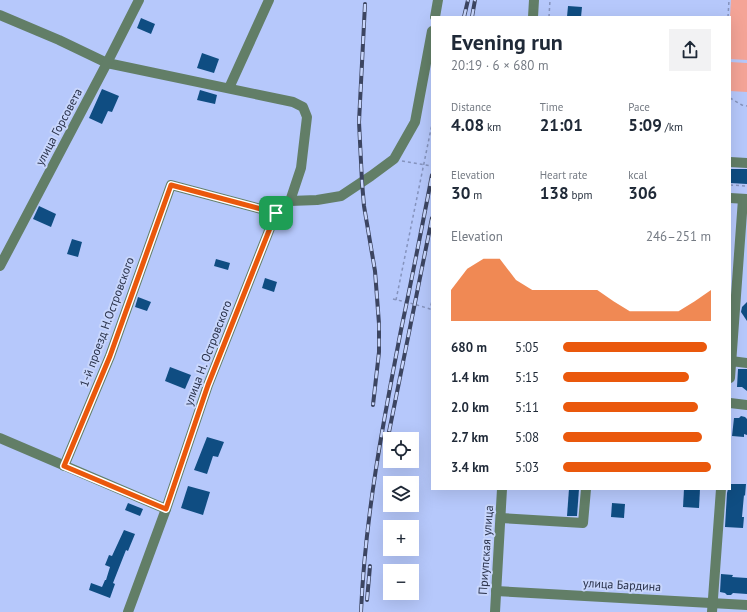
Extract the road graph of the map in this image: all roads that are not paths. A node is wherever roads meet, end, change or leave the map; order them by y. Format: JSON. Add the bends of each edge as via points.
{"nodes":[{"id":1,"x":139,"y":0,"type":"edge"},
{"id":2,"x":269,"y":0,"type":"edge"},
{"id":3,"x":438,"y":0,"type":"edge"},
{"id":4,"x":534,"y":0,"type":"edge"},
{"id":5,"x":0,"y":15,"type":"edge"},
{"id":6,"x":435,"y":16,"type":"edge"},
{"id":7,"x":533,"y":16,"type":"edge"},
{"id":8,"x":431,"y":36,"type":"edge"},
{"id":9,"x":107,"y":63,"type":"junction"},
{"id":10,"x":229,"y":88,"type":"junction"},
{"id":11,"x":731,"y":162,"type":"edge"},
{"id":12,"x":747,"y":163,"type":"edge"},
{"id":13,"x":731,"y":198,"type":"edge"},
{"id":14,"x":745,"y":199,"type":"edge"},
{"id":15,"x":290,"y":201,"type":"junction"},
{"id":16,"x":276,"y":213,"type":"junction"},
{"id":17,"x":744,"y":233,"type":"edge"},
{"id":18,"x":0,"y":266,"type":"edge"},
{"id":19,"x":731,"y":361,"type":"joint"},
{"id":20,"x":747,"y":363,"type":"edge"},
{"id":21,"x":731,"y":403,"type":"edge"},
{"id":22,"x":747,"y":405,"type":"edge"},
{"id":23,"x":0,"y":438,"type":"edge"},
{"id":24,"x":64,"y":466,"type":"junction"},
{"id":25,"x":502,"y":490,"type":"edge"},
{"id":26,"x":586,"y":490,"type":"edge"},
{"id":27,"x":721,"y":490,"type":"edge"},
{"id":28,"x":166,"y":509,"type":"junction"},
{"id":29,"x":501,"y":518,"type":"junction"},
{"id":30,"x":496,"y":591,"type":"junction"},
{"id":31,"x":744,"y":607,"type":"edge"},
{"id":32,"x":712,"y":608,"type":"edge"},
{"id":33,"x":128,"y":612,"type":"edge"},
{"id":34,"x":495,"y":612,"type":"edge"}],
"edges":[{"from":1,"to":9,"type":"street","name":"улица Горсовета"},
{"from":2,"to":10,"type":"street"},
{"from":3,"to":6,"type":"street"},
{"from":4,"to":7,"type":"street"},
{"from":5,"to":9,"type":"street"},
{"from":8,"to":15,"type":"street","via":[[415,122],[394,159],[341,196]]},
{"from":9,"to":10,"type":"street"},
{"from":9,"to":18,"type":"street","name":"улица Горсовета"},
{"from":10,"to":15,"type":"street","via":[[293,102],[303,107],[307,116],[301,168]]},
{"from":11,"to":12,"type":"street"},
{"from":13,"to":14,"type":"street"},
{"from":14,"to":17,"type":"street"},
{"from":15,"to":16,"type":"street","name":"улица Н. Островского"},
{"from":16,"to":24,"type":"street","name":"1-й проезд Н.Островского","via":[[171,185],[110,356]]},
{"from":16,"to":28,"type":"street","name":"улица Н. Островского","via":[[208,385]]},
{"from":17,"to":19,"type":"street"},
{"from":19,"to":20,"type":"street"},
{"from":21,"to":22,"type":"street"},
{"from":23,"to":24,"type":"street"},
{"from":24,"to":28,"type":"street"},
{"from":25,"to":29,"type":"street","name":"Приупская улица"},
{"from":26,"to":29,"type":"street","via":[[583,523]]},
{"from":27,"to":32,"type":"street"},
{"from":28,"to":33,"type":"street","name":"улица Н. Островского"},
{"from":29,"to":30,"type":"street","name":"Приупская улица"},
{"from":30,"to":32,"type":"street","name":"улица Бардина"},
{"from":30,"to":34,"type":"street","name":"Приупская улица"},
{"from":31,"to":32,"type":"street","name":"улица Бардина"}]}
